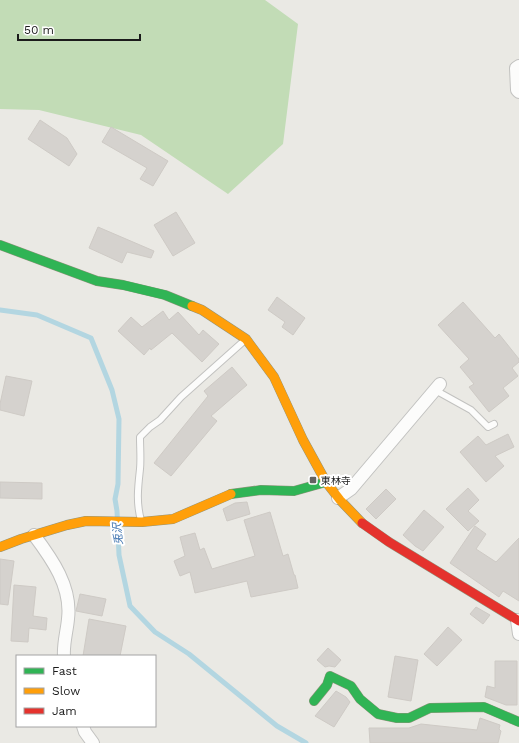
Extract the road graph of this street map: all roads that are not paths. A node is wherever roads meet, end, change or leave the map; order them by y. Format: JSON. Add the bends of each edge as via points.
{"nodes":[{"id":1,"x":519,"y":66,"type":"edge"},
{"id":2,"x":519,"y":92,"type":"edge"},
{"id":3,"x":0,"y":245,"type":"edge"},
{"id":4,"x":246,"y":339,"type":"junction"},
{"id":5,"x":438,"y":387,"type":"joint"},
{"id":6,"x":494,"y":424,"type":"dead end"},
{"id":7,"x":326,"y":482,"type":"junction"},
{"id":8,"x":338,"y":498,"type":"junction"},
{"id":9,"x":142,"y":522,"type":"junction"},
{"id":10,"x":34,"y":535,"type":"junction"},
{"id":11,"x":0,"y":547,"type":"edge"},
{"id":12,"x":518,"y":621,"type":"edge"},
{"id":13,"x":519,"y":634,"type":"edge"},
{"id":14,"x":64,"y":655,"type":"edge"},
{"id":15,"x":314,"y":701,"type":"dead end"},
{"id":16,"x":519,"y":722,"type":"edge"},
{"id":17,"x":83,"y":727,"type":"edge"},
{"id":18,"x":93,"y":743,"type":"edge"}],
"edges":[{"from":1,"to":2,"type":"street","via":[[516,68]]},
{"from":3,"to":4,"type":"street","via":[[96,281],[165,295],[202,310]]},
{"from":4,"to":7,"type":"street","via":[[274,377]]},
{"from":4,"to":9,"type":"lane","via":[[140,437],[137,495]]},
{"from":5,"to":6,"type":"lane","via":[[443,393],[471,410],[488,428]]},
{"from":5,"to":8,"type":"street","via":[[351,489]]},
{"from":7,"to":8,"type":"street"},
{"from":7,"to":9,"type":"street","via":[[294,491],[261,490],[233,493],[173,519]]},
{"from":8,"to":12,"type":"street","via":[[362,523],[389,542]]},
{"from":9,"to":10,"type":"street","via":[[86,521]]},
{"from":10,"to":11,"type":"street"},
{"from":10,"to":14,"type":"street","via":[[61,577],[68,599],[69,618]]},
{"from":12,"to":13,"type":"street"},
{"from":15,"to":16,"type":"street","via":[[330,676],[350,686],[360,700],[378,714],[409,718],[430,708],[484,707]]},
{"from":17,"to":18,"type":"street"}]}
